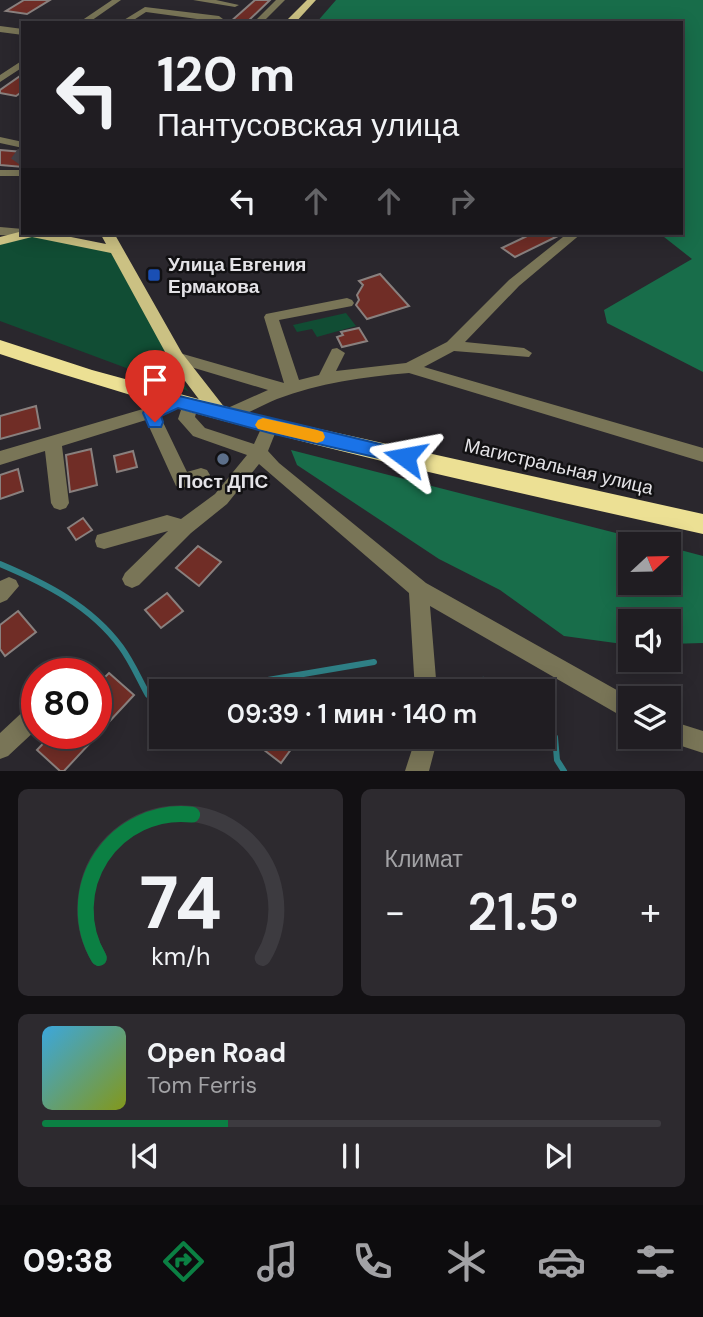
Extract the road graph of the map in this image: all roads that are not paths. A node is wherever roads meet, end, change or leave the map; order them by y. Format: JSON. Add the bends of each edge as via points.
{"nodes":[{"id":1,"x":117,"y":0,"type":"edge"},
{"id":2,"x":197,"y":0,"type":"edge"},
{"id":3,"x":281,"y":0,"type":"edge"},
{"id":4,"x":312,"y":0,"type":"edge"},
{"id":5,"x":238,"y":3,"type":"edge"},
{"id":6,"x":85,"y":21,"type":"edge"},
{"id":7,"x":126,"y":21,"type":"edge"},
{"id":8,"x":217,"y":21,"type":"edge"},
{"id":9,"x":259,"y":21,"type":"edge"},
{"id":10,"x":291,"y":21,"type":"edge"},
{"id":11,"x":0,"y":29,"type":"edge"},
{"id":12,"x":21,"y":32,"type":"edge"},
{"id":13,"x":21,"y":64,"type":"edge"},
{"id":14,"x":0,"y":79,"type":"edge"},
{"id":15,"x":0,"y":140,"type":"edge"},
{"id":16,"x":21,"y":145,"type":"edge"},
{"id":17,"x":21,"y":155,"type":"edge"},
{"id":18,"x":5,"y":173,"type":"edge"},
{"id":19,"x":0,"y":231,"type":"edge"},
{"id":20,"x":21,"y":232,"type":"edge"},
{"id":21,"x":24,"y":235,"type":"edge"},
{"id":22,"x":42,"y":235,"type":"edge"},
{"id":23,"x":108,"y":235,"type":"edge"},
{"id":24,"x":574,"y":235,"type":"edge"},
{"id":25,"x":0,"y":241,"type":"edge"},
{"id":26,"x":116,"y":250,"type":"junction"},
{"id":27,"x":347,"y":303,"type":"dead end"},
{"id":28,"x":452,"y":346,"type":"junction"},
{"id":29,"x":0,"y":347,"type":"edge"},
{"id":30,"x":337,"y":353,"type":"dead end"},
{"id":31,"x":524,"y":353,"type":"dead end"},
{"id":32,"x":176,"y":357,"type":"junction"},
{"id":33,"x":409,"y":368,"type":"junction"},
{"id":34,"x":324,"y":380,"type":"junction"},
{"id":35,"x":289,"y":388,"type":"junction"},
{"id":36,"x":182,"y":403,"type":"junction"},
{"id":37,"x":151,"y":413,"type":"junction"},
{"id":38,"x":223,"y":414,"type":"junction"},
{"id":39,"x":270,"y":426,"type":"junction"},
{"id":40,"x":53,"y":444,"type":"junction"},
{"id":41,"x":259,"y":452,"type":"junction"},
{"id":42,"x":703,"y":455,"type":"edge"},
{"id":43,"x":0,"y":458,"type":"edge"},
{"id":44,"x":201,"y":475,"type":"dead end"},
{"id":45,"x":60,"y":503,"type":"dead end"},
{"id":46,"x":703,"y":524,"type":"edge"},
{"id":47,"x":184,"y":527,"type":"junction"},
{"id":48,"x":104,"y":541,"type":"dead end"},
{"id":49,"x":132,"y":579,"type":"dead end"},
{"id":50,"x":419,"y":589,"type":"junction"},
{"id":51,"x":425,"y":679,"type":"edge"},
{"id":52,"x":618,"y":703,"type":"edge"},
{"id":53,"x":21,"y":729,"type":"edge"},
{"id":54,"x":681,"y":735,"type":"edge"},
{"id":55,"x":703,"y":742,"type":"edge"},
{"id":56,"x":0,"y":748,"type":"edge"},
{"id":57,"x":424,"y":749,"type":"edge"},
{"id":58,"x":417,"y":771,"type":"edge"}],
"edges":[{"from":1,"to":6,"type":"street"},
{"from":2,"to":5,"type":"street"},
{"from":3,"to":9,"type":"street"},
{"from":4,"to":10,"type":"main road"},
{"from":5,"to":8,"type":"street"},
{"from":7,"to":8,"type":"street","via":[[145,9]]},
{"from":11,"to":12,"type":"street"},
{"from":13,"to":14,"type":"street"},
{"from":15,"to":16,"type":"street"},
{"from":17,"to":18,"type":"street"},
{"from":19,"to":20,"type":"street"},
{"from":21,"to":25,"type":"main road"},
{"from":22,"to":26,"type":"main road"},
{"from":23,"to":26,"type":"main road"},
{"from":24,"to":28,"type":"street","via":[[514,283]]},
{"from":26,"to":32,"type":"main road"},
{"from":27,"to":35,"type":"street","via":[[271,317]]},
{"from":28,"to":31,"type":"street"},
{"from":28,"to":33,"type":"street"},
{"from":29,"to":36,"type":"highway","name":"Магистральная улица","via":[[85,377]]},
{"from":30,"to":34,"type":"street"},
{"from":32,"to":35,"type":"street"},
{"from":32,"to":38,"type":"main road"},
{"from":33,"to":34,"type":"street"},
{"from":33,"to":42,"type":"street"},
{"from":34,"to":35,"type":"street"},
{"from":35,"to":38,"type":"street"},
{"from":36,"to":37,"type":"street"},
{"from":36,"to":38,"type":"highway","name":"Магистральная улица"},
{"from":36,"to":41,"type":"street","via":[[186,419],[198,432]]},
{"from":37,"to":40,"type":"street"},
{"from":37,"to":44,"type":"street","via":[[182,481]]},
{"from":38,"to":39,"type":"highway","name":"Магистральная улица"},
{"from":39,"to":41,"type":"street"},
{"from":39,"to":46,"type":"highway","name":"Магистральная улица"},
{"from":40,"to":43,"type":"street"},
{"from":40,"to":45,"type":"street"},
{"from":41,"to":47,"type":"street","via":[[221,499]]},
{"from":41,"to":50,"type":"street"},
{"from":47,"to":48,"type":"street","via":[[167,523]]},
{"from":47,"to":49,"type":"street"},
{"from":50,"to":51,"type":"street"},
{"from":50,"to":52,"type":"street"},
{"from":53,"to":56,"type":"street"},
{"from":54,"to":55,"type":"street"},
{"from":57,"to":58,"type":"street"}]}
